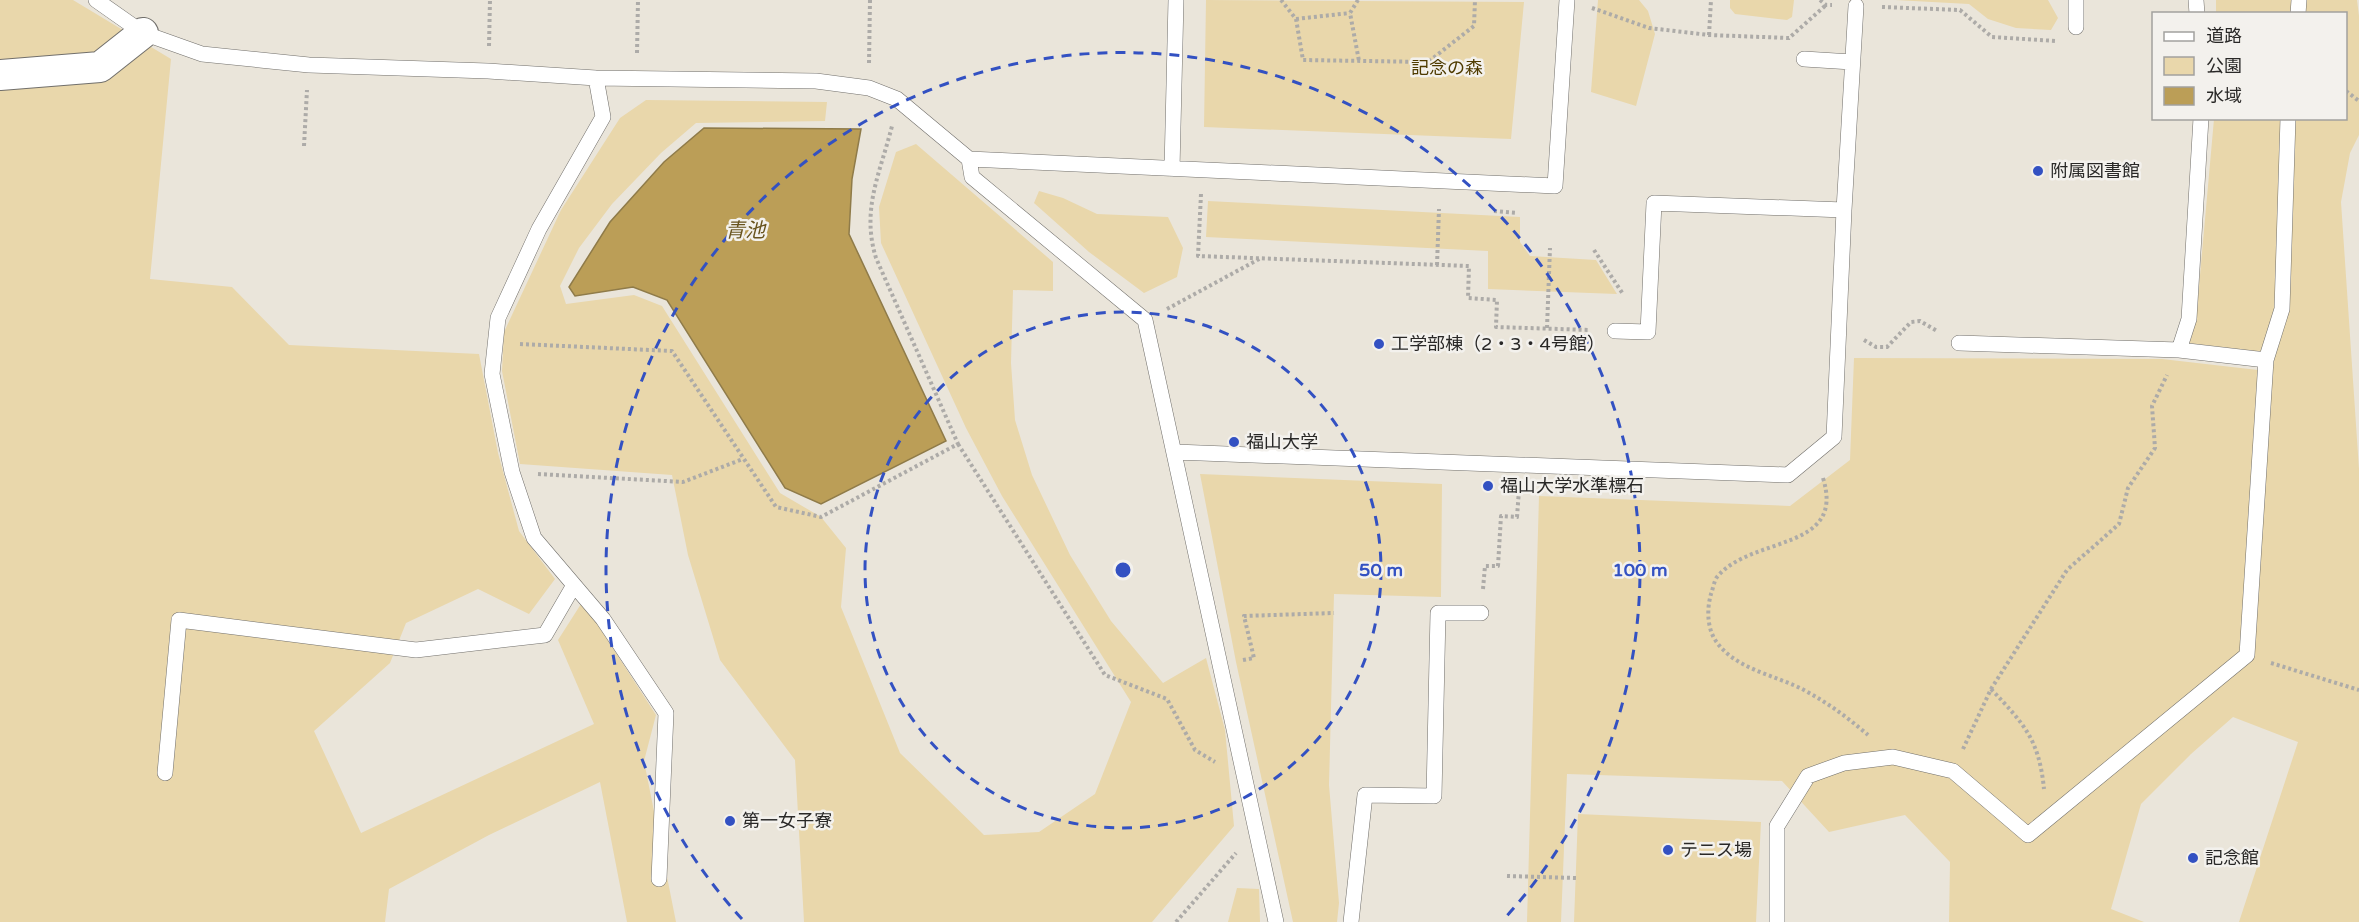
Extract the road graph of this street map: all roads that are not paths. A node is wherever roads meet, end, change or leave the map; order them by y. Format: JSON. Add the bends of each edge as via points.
{"nodes":[{"id":1,"x":96,"y":0,"type":"edge"},
{"id":2,"x":1176,"y":0,"type":"edge"},
{"id":3,"x":1567,"y":0,"type":"edge"},
{"id":4,"x":2076,"y":0,"type":"edge"},
{"id":5,"x":1856,"y":6,"type":"road end"},
{"id":6,"x":2076,"y":27,"type":"road end"},
{"id":7,"x":143,"y":33,"type":"junction"},
{"id":8,"x":1804,"y":59,"type":"dead end"},
{"id":9,"x":1852,"y":62,"type":"junction"},
{"id":10,"x":0,"y":75,"type":"edge"},
{"id":11,"x":596,"y":78,"type":"junction"},
{"id":12,"x":2201,"y":120,"type":"edge"},
{"id":13,"x":2288,"y":120,"type":"edge"},
{"id":14,"x":969,"y":159,"type":"junction"},
{"id":15,"x":1172,"y":169,"type":"junction"},
{"id":16,"x":1844,"y":210,"type":"junction"},
{"id":17,"x":1615,"y":331,"type":"road end"},
{"id":18,"x":1959,"y":343,"type":"road end"},
{"id":19,"x":2179,"y":350,"type":"junction"},
{"id":20,"x":2266,"y":360,"type":"junction"},
{"id":21,"x":1175,"y":452,"type":"junction"},
{"id":22,"x":574,"y":585,"type":"junction"},
{"id":23,"x":1481,"y":613,"type":"road end"},
{"id":24,"x":165,"y":773,"type":"dead end"},
{"id":25,"x":659,"y":879,"type":"dead end"},
{"id":26,"x":1276,"y":922,"type":"edge"},
{"id":27,"x":1351,"y":922,"type":"edge"},
{"id":28,"x":1777,"y":922,"type":"edge"}],
"edges":[{"from":1,"to":7,"type":"lane"},
{"from":2,"to":15,"type":"lane"},
{"from":3,"to":15,"type":"lane","via":[[1555,186]]},
{"from":4,"to":6,"type":"lane"},
{"from":5,"to":9,"type":"lane"},
{"from":7,"to":10,"type":"street","via":[[100,68]]},
{"from":7,"to":11,"type":"lane","via":[[202,54],[309,65]]},
{"from":8,"to":9,"type":"lane"},
{"from":9,"to":16,"type":"lane"},
{"from":11,"to":14,"type":"lane","via":[[816,81],[868,88],[897,99]]},
{"from":11,"to":22,"type":"lane","via":[[603,117],[539,229],[498,318],[492,374],[512,472],[534,538]]},
{"from":12,"to":19,"type":"lane","via":[[2189,319]]},
{"from":13,"to":20,"type":"lane","via":[[2282,309]]},
{"from":14,"to":15,"type":"lane"},
{"from":14,"to":21,"type":"lane","via":[[972,177],[1145,320]]},
{"from":16,"to":17,"type":"lane","via":[[1654,203],[1648,332]]},
{"from":16,"to":21,"type":"lane","via":[[1834,437],[1788,475]]},
{"from":18,"to":19,"type":"lane"},
{"from":19,"to":20,"type":"lane"},
{"from":20,"to":28,"type":"lane","via":[[2247,655],[2028,835],[1953,771],[1893,757],[1844,763],[1808,776],[1777,826]]},
{"from":21,"to":26,"type":"lane"},
{"from":22,"to":24,"type":"lane","via":[[544,635],[416,650],[179,620]]},
{"from":22,"to":25,"type":"lane","via":[[603,619],[666,713]]},
{"from":23,"to":27,"type":"lane","via":[[1438,613],[1434,796],[1365,795]]}]}
